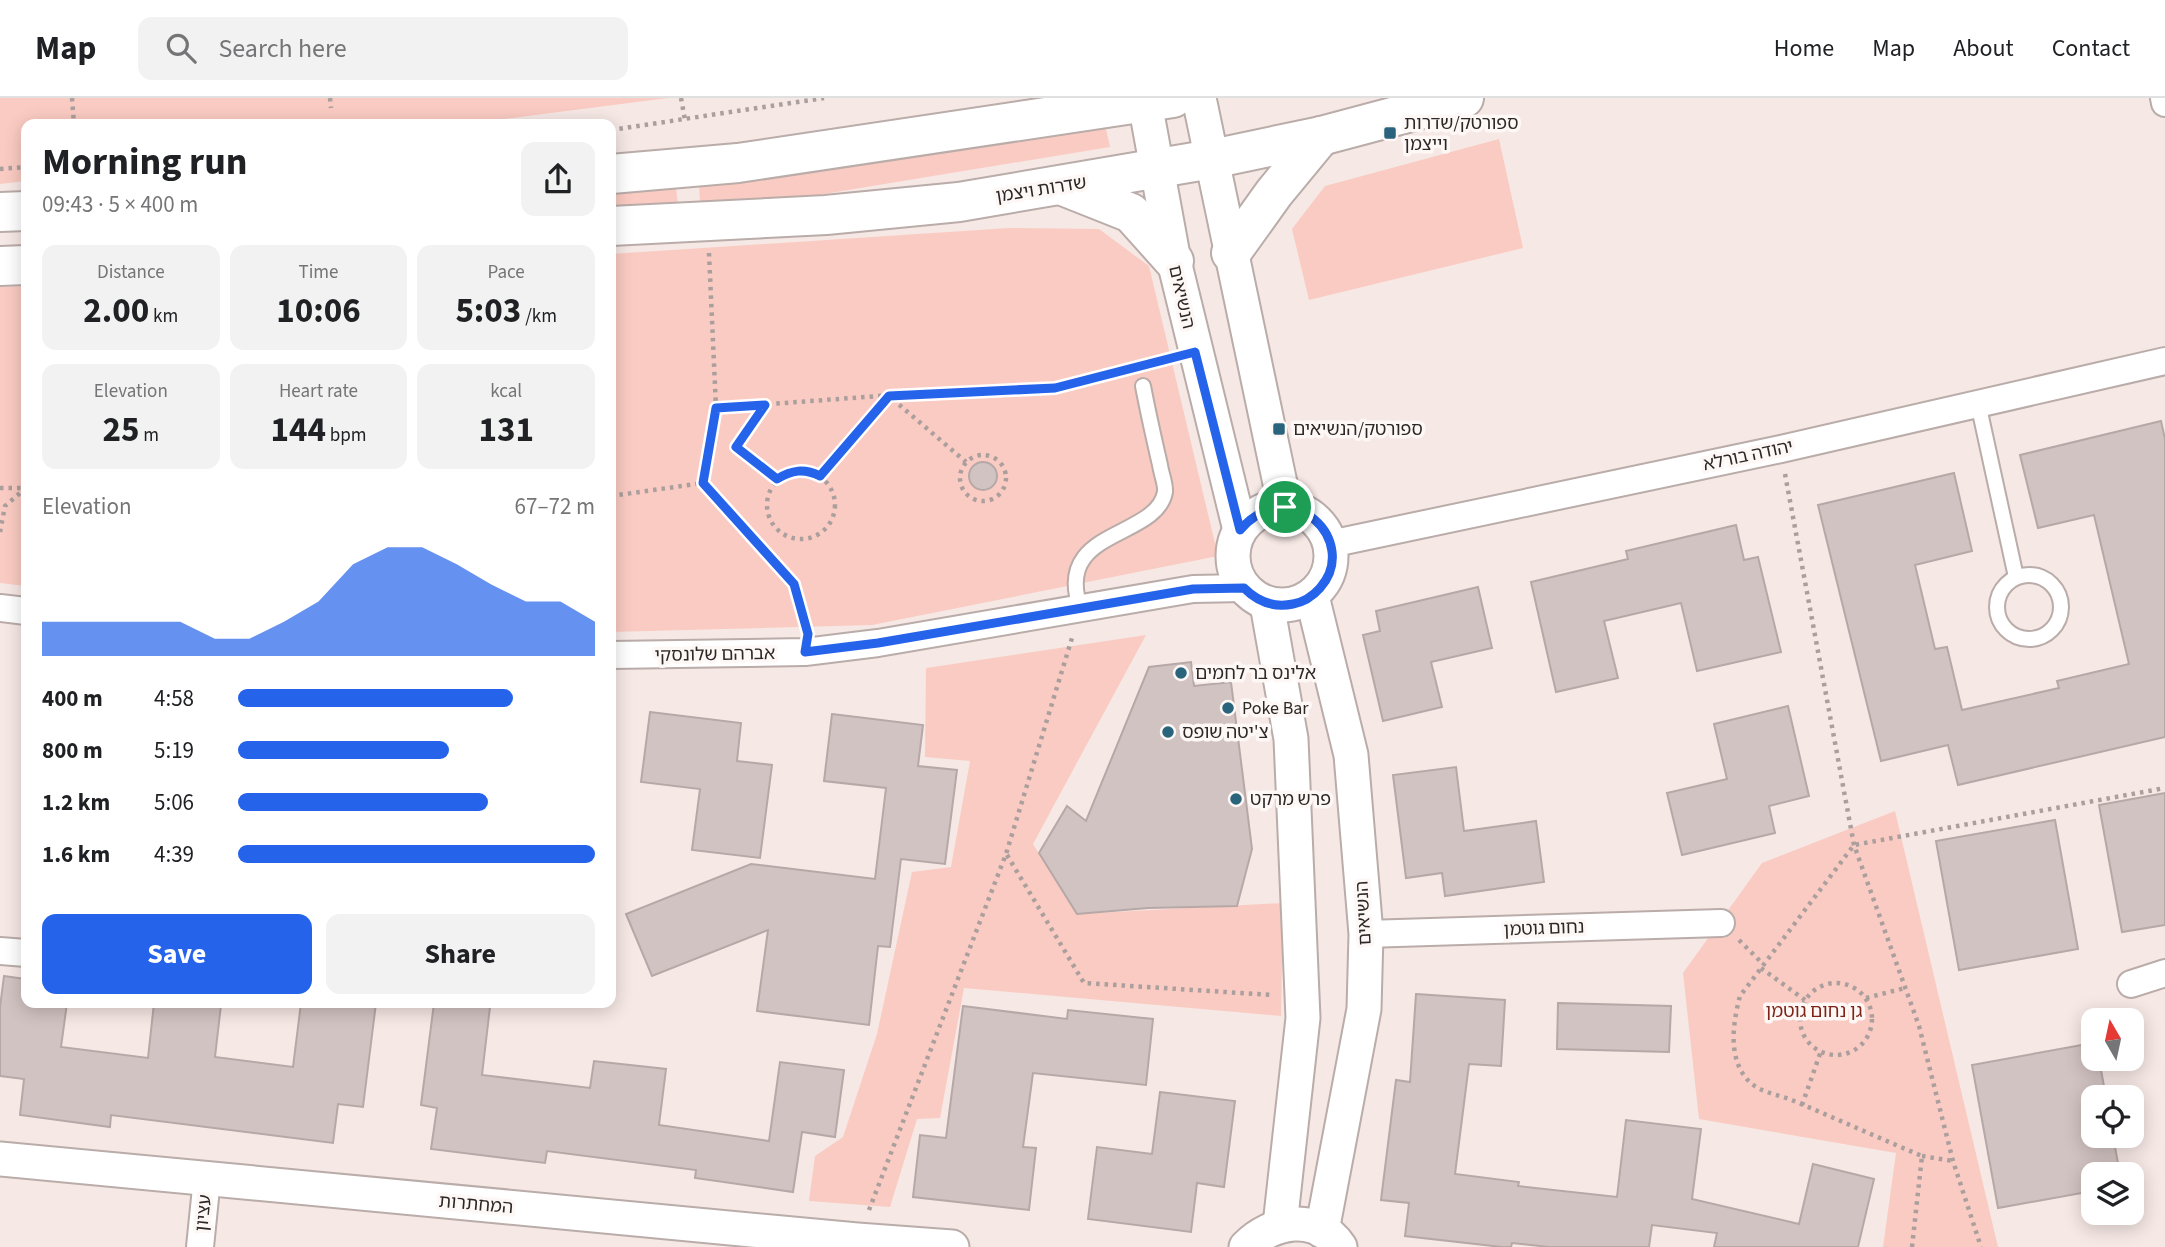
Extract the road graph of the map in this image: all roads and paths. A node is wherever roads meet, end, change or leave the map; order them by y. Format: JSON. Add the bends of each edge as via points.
{"nodes":[{"id":1,"x":72,"y":98,"type":"edge"},
{"id":2,"x":330,"y":98,"type":"edge"},
{"id":3,"x":681,"y":98,"type":"edge"},
{"id":4,"x":824,"y":98,"type":"edge"},
{"id":5,"x":1199,"y":98,"type":"edge"},
{"id":6,"x":1464,"y":98,"type":"edge"},
{"id":7,"x":1154,"y":100,"type":"edge"},
{"id":8,"x":1070,"y":107,"type":"edge"},
{"id":9,"x":331,"y":108,"type":"dead end"},
{"id":10,"x":74,"y":119,"type":"edge"},
{"id":11,"x":685,"y":120,"type":"junction"},
{"id":12,"x":616,"y":129,"type":"edge"},
{"id":13,"x":1321,"y":136,"type":"junction"},
{"id":14,"x":1212,"y":159,"type":"junction"},
{"id":15,"x":21,"y":167,"type":"edge"},
{"id":16,"x":0,"y":169,"type":"edge"},
{"id":17,"x":1158,"y":169,"type":"junction"},
{"id":18,"x":616,"y":173,"type":"edge"},
{"id":19,"x":1063,"y":186,"type":"junction"},
{"id":20,"x":21,"y":211,"type":"edge"},
{"id":21,"x":0,"y":212,"type":"edge"},
{"id":22,"x":616,"y":226,"type":"edge"},
{"id":23,"x":708,"y":249,"type":"dead end"},
{"id":24,"x":1231,"y":253,"type":"junction"},
{"id":25,"x":1174,"y":261,"type":"junction"},
{"id":26,"x":21,"y":265,"type":"edge"},
{"id":27,"x":0,"y":267,"type":"edge"},
{"id":28,"x":1195,"y":352,"type":"junction"},
{"id":29,"x":2165,"y":361,"type":"edge"},
{"id":30,"x":1143,"y":386,"type":"dead end"},
{"id":31,"x":889,"y":396,"type":"junction"},
{"id":32,"x":1978,"y":403,"type":"junction"},
{"id":33,"x":765,"y":405,"type":"junction"},
{"id":34,"x":716,"y":408,"type":"junction"},
{"id":35,"x":1781,"y":449,"type":"junction"},
{"id":36,"x":966,"y":463,"type":"junction"},
{"id":37,"x":820,"y":476,"type":"junction"},
{"id":38,"x":777,"y":479,"type":"junction"},
{"id":39,"x":703,"y":483,"type":"junction"},
{"id":40,"x":0,"y":488,"type":"edge"},
{"id":41,"x":21,"y":488,"type":"edge"},
{"id":42,"x":21,"y":492,"type":"edge"},
{"id":43,"x":616,"y":495,"type":"edge"},
{"id":44,"x":1285,"y":507,"type":"junction"},
{"id":45,"x":1240,"y":530,"type":"junction"},
{"id":46,"x":0,"y":532,"type":"edge"},
{"id":47,"x":1330,"y":544,"type":"junction"},
{"id":48,"x":2016,"y":577,"type":"junction"},
{"id":49,"x":1248,"y":586,"type":"junction"},
{"id":50,"x":1312,"y":596,"type":"junction"},
{"id":51,"x":0,"y":608,"type":"edge"},
{"id":52,"x":21,"y":610,"type":"edge"},
{"id":53,"x":1081,"y":610,"type":"junction"},
{"id":54,"x":805,"y":652,"type":"junction"},
{"id":55,"x":616,"y":655,"type":"edge"},
{"id":56,"x":2165,"y":788,"type":"edge"},
{"id":57,"x":1854,"y":845,"type":"junction"},
{"id":58,"x":1006,"y":854,"type":"junction"},
{"id":59,"x":1721,"y":923,"type":"dead end"},
{"id":60,"x":1366,"y":934,"type":"junction"},
{"id":61,"x":0,"y":951,"type":"edge"},
{"id":62,"x":21,"y":953,"type":"edge"},
{"id":63,"x":1761,"y":968,"type":"junction"},
{"id":64,"x":2165,"y":973,"type":"edge"},
{"id":65,"x":2131,"y":984,"type":"dead end"},
{"id":66,"x":1905,"y":988,"type":"junction"},
{"id":67,"x":1302,"y":997,"type":"junction"},
{"id":68,"x":1866,"y":998,"type":"junction"},
{"id":69,"x":1805,"y":1000,"type":"junction"},
{"id":70,"x":1821,"y":1051,"type":"junction"},
{"id":71,"x":1802,"y":1105,"type":"junction"},
{"id":72,"x":1922,"y":1156,"type":"junction"},
{"id":73,"x":0,"y":1159,"type":"edge"},
{"id":74,"x":1953,"y":1161,"type":"junction"},
{"id":75,"x":206,"y":1178,"type":"junction"},
{"id":76,"x":1280,"y":1225,"type":"junction"},
{"id":77,"x":1331,"y":1239,"type":"edge"},
{"id":78,"x":857,"y":1240,"type":"junction"},
{"id":79,"x":902,"y":1246,"type":"edge"},
{"id":80,"x":200,"y":1247,"type":"edge"},
{"id":81,"x":952,"y":1247,"type":"edge"},
{"id":82,"x":1246,"y":1247,"type":"edge"},
{"id":83,"x":1912,"y":1247,"type":"edge"},
{"id":84,"x":1981,"y":1247,"type":"edge"}],
"edges":[{"from":1,"to":10,"type":"path"},
{"from":2,"to":9,"type":"path"},
{"from":3,"to":11,"type":"path"},
{"from":4,"to":11,"type":"path"},
{"from":5,"to":14,"type":"street"},
{"from":6,"to":13,"type":"main road","name":"שדרות ויצמן"},
{"from":7,"to":8,"type":"main road"},
{"from":7,"to":17,"type":"street","name":"הנשיאים"},
{"from":8,"to":18,"type":"main road","via":[[738,163]]},
{"from":11,"to":12,"type":"path"},
{"from":13,"to":14,"type":"main road","name":"שדרות ויצמן"},
{"from":13,"to":24,"type":"main road"},
{"from":14,"to":17,"type":"main road","name":"שדרות ויצמן"},
{"from":14,"to":24,"type":"street"},
{"from":15,"to":16,"type":"path"},
{"from":17,"to":19,"type":"main road","name":"שדרות ויצמן"},
{"from":17,"to":25,"type":"street","name":"הנשיאים"},
{"from":19,"to":22,"type":"main road","name":"שדרות ויצמן","via":[[826,215]]},
{"from":19,"to":25,"type":"main road","via":[[1131,213]]},
{"from":20,"to":21,"type":"main road"},
{"from":23,"to":34,"type":"path"},
{"from":24,"to":44,"type":"street"},
{"from":25,"to":28,"type":"street","name":"הנשיאים"},
{"from":26,"to":27,"type":"main road"},
{"from":28,"to":31,"type":"path","via":[[1055,388]]},
{"from":28,"to":45,"type":"street","name":"הנשיאים"},
{"from":29,"to":32,"type":"street","name":"יהודה בורלא"},
{"from":30,"to":53,"type":"lane","via":[[1165,491],[1154,512],[1104,540],[1079,564],[1075,579]]},
{"from":31,"to":33,"type":"path"},
{"from":31,"to":36,"type":"path"},
{"from":31,"to":37,"type":"path"},
{"from":32,"to":35,"type":"street","name":"יהודה בורלא"},
{"from":32,"to":48,"type":"lane"},
{"from":33,"to":34,"type":"path"},
{"from":33,"to":38,"type":"path","via":[[736,447]]},
{"from":34,"to":39,"type":"path"},
{"from":35,"to":47,"type":"street","name":"יהודה בורלא"},
{"from":35,"to":57,"type":"path"},
{"from":36,"to":36,"type":"path","via":[[980,455],[996,458],[1006,471],[1001,493],[982,502],[968,496],[960,476]]},
{"from":37,"to":38,"type":"path","via":[[798,470]]},
{"from":37,"to":38,"type":"path","via":[[828,483],[834,516],[819,534],[809,538],[786,536],[770,521],[766,499]]},
{"from":39,"to":43,"type":"path"},
{"from":39,"to":54,"type":"path","via":[[794,584],[808,634]]},
{"from":40,"to":41,"type":"path"},
{"from":42,"to":46,"type":"path","via":[[5,506]]},
{"from":44,"to":45,"type":"street","via":[[1250,518]]},
{"from":44,"to":47,"type":"street","via":[[1317,521]]},
{"from":45,"to":49,"type":"street","via":[[1233,552]]},
{"from":47,"to":50,"type":"street","via":[[1329,572]]},
{"from":48,"to":48,"type":"lane","via":[[2007,583],[1997,603],[2001,624],[2019,638],[2043,636],[2060,620],[2060,597],[2048,580]]},
{"from":49,"to":50,"type":"street","via":[[1283,606]]},
{"from":49,"to":53,"type":"street","name":"אברהם שלונסקי","via":[[1218,579],[1193,589]]},
{"from":49,"to":67,"type":"street","via":[[1291,739]]},
{"from":50,"to":60,"type":"street","name":"הנשיאים","via":[[1350,755]]},
{"from":51,"to":52,"type":"street"},
{"from":53,"to":54,"type":"street","name":"אברהם שלונסקי"},
{"from":53,"to":58,"type":"path"},
{"from":54,"to":55,"type":"street","name":"אברהם שלונסקי"},
{"from":56,"to":57,"type":"path"},
{"from":57,"to":63,"type":"path"},
{"from":57,"to":66,"type":"path"},
{"from":58,"to":67,"type":"path","via":[[1084,983]]},
{"from":58,"to":78,"type":"path"},
{"from":59,"to":60,"type":"street","name":"נחום גוטמן"},
{"from":60,"to":77,"type":"street","name":"הנשיאים","via":[[1364,1009]]},
{"from":61,"to":62,"type":"street"},
{"from":63,"to":69,"type":"path"},
{"from":63,"to":71,"type":"path","via":[[1740,996],[1734,1017],[1736,1060],[1747,1080]]},
{"from":64,"to":65,"type":"street"},
{"from":66,"to":68,"type":"path"},
{"from":66,"to":74,"type":"path"},
{"from":67,"to":76,"type":"street"},
{"from":68,"to":69,"type":"path","via":[[1856,988],[1831,983],[1819,986]]},
{"from":68,"to":70,"type":"path","via":[[1872,1023],[1868,1036],[1850,1052]]},
{"from":69,"to":70,"type":"path","via":[[1801,1029],[1806,1040]]},
{"from":70,"to":71,"type":"path"},
{"from":71,"to":72,"type":"path"},
{"from":72,"to":74,"type":"path"},
{"from":72,"to":83,"type":"path"},
{"from":73,"to":75,"type":"street","name":"המחתרות"},
{"from":74,"to":84,"type":"path"},
{"from":75,"to":78,"type":"street","name":"המחתרות"},
{"from":75,"to":80,"type":"street","name":"עציון"},
{"from":76,"to":77,"type":"street","via":[[1302,1224]]},
{"from":76,"to":82,"type":"street"},
{"from":78,"to":79,"type":"street","name":"המחתרות"},
{"from":79,"to":81,"type":"street","name":"המחתרות"}]}
